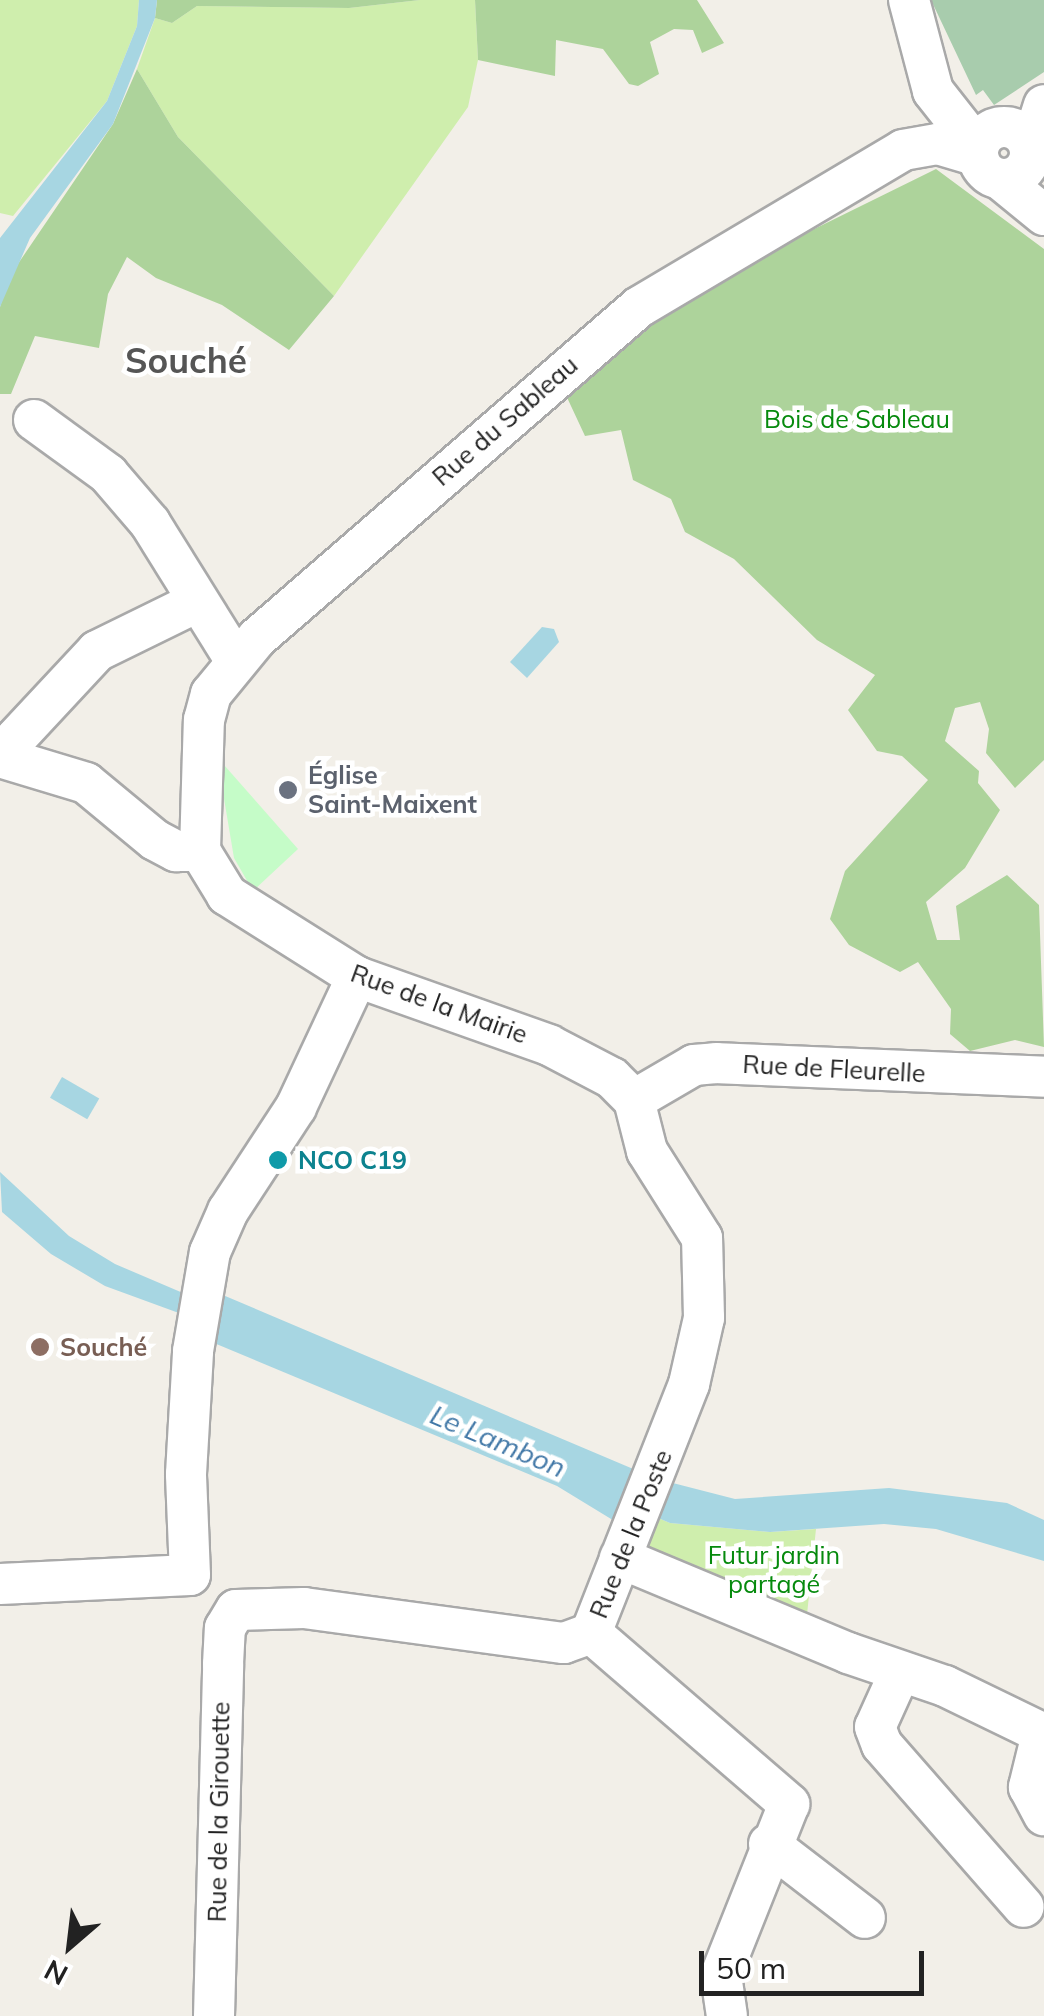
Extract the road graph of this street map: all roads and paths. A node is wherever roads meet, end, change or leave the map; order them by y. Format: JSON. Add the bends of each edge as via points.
{"nodes":[{"id":1,"x":910,"y":0,"type":"edge"},
{"id":2,"x":1044,"y":104,"type":"edge"},
{"id":3,"x":1008,"y":156,"type":"edge"},
{"id":4,"x":1044,"y":214,"type":"edge"},
{"id":5,"x":34,"y":420,"type":"dead end"},
{"id":6,"x":195,"y":603,"type":"junction"},
{"id":7,"x":236,"y":661,"type":"junction"},
{"id":8,"x":5,"y":757,"type":"edge"},
{"id":9,"x":200,"y":851,"type":"junction"},
{"id":10,"x":358,"y":978,"type":"junction"},
{"id":11,"x":1044,"y":1077,"type":"edge"},
{"id":12,"x":634,"y":1100,"type":"junction"},
{"id":13,"x":625,"y":1542,"type":"junction"},
{"id":14,"x":190,"y":1574,"type":"junction"},
{"id":15,"x":0,"y":1584,"type":"edge"},
{"id":16,"x":236,"y":1610,"type":"junction"},
{"id":17,"x":590,"y":1633,"type":"junction"},
{"id":18,"x":900,"y":1672,"type":"junction"},
{"id":19,"x":1043,"y":1734,"type":"edge"},
{"id":20,"x":1044,"y":1815,"type":"edge"},
{"id":21,"x":769,"y":1844,"type":"junction"},
{"id":22,"x":1024,"y":1906,"type":"dead end"},
{"id":23,"x":864,"y":1918,"type":"dead end"},
{"id":24,"x":214,"y":2016,"type":"edge"},
{"id":25,"x":727,"y":2016,"type":"edge"}],
"edges":[{"from":1,"to":3,"type":"street","via":[[958,98]]},
{"from":2,"to":3,"type":"street"},
{"from":3,"to":4,"type":"street"},
{"from":3,"to":7,"type":"street","name":"Rue du Sableau","via":[[938,144],[903,150],[639,307]]},
{"from":5,"to":6,"type":"street","via":[[108,474],[176,562]]},
{"from":6,"to":7,"type":"street"},
{"from":6,"to":8,"type":"street","via":[[97,651]]},
{"from":7,"to":9,"type":"street","name":"Rue du Sableau","via":[[212,694],[204,720]]},
{"from":8,"to":9,"type":"street","via":[[86,783],[155,840],[176,851]]},
{"from":9,"to":10,"type":"street","name":"Rue de la Mairie","via":[[226,895]]},
{"from":10,"to":12,"type":"street","name":"Rue de la Mairie","via":[[549,1045],[612,1078]]},
{"from":10,"to":14,"type":"street","via":[[296,1107],[228,1211],[202,1280],[186,1474]]},
{"from":11,"to":12,"type":"street","name":"Rue de Fleurelle","via":[[716,1063],[694,1065]]},
{"from":12,"to":13,"type":"street","name":"Rue de la Poste","via":[[646,1152],[690,1214],[704,1262],[700,1353]]},
{"from":13,"to":17,"type":"street","name":"Rue de la Poste"},
{"from":13,"to":18,"type":"street"},
{"from":14,"to":15,"type":"street"},
{"from":14,"to":16,"type":"street"},
{"from":16,"to":17,"type":"street","name":"Rue de la Poste","via":[[304,1608],[564,1642]]},
{"from":16,"to":24,"type":"street","name":"Rue de la Girouette","via":[[225,1628],[223,1664]]},
{"from":17,"to":21,"type":"street","via":[[789,1804]]},
{"from":18,"to":19,"type":"street","via":[[945,1686]]},
{"from":18,"to":22,"type":"street","via":[[875,1728],[882,1746]]},
{"from":19,"to":20,"type":"street","via":[[1029,1787]]},
{"from":21,"to":23,"type":"street"},
{"from":21,"to":25,"type":"street","via":[[721,1975]]}]}
